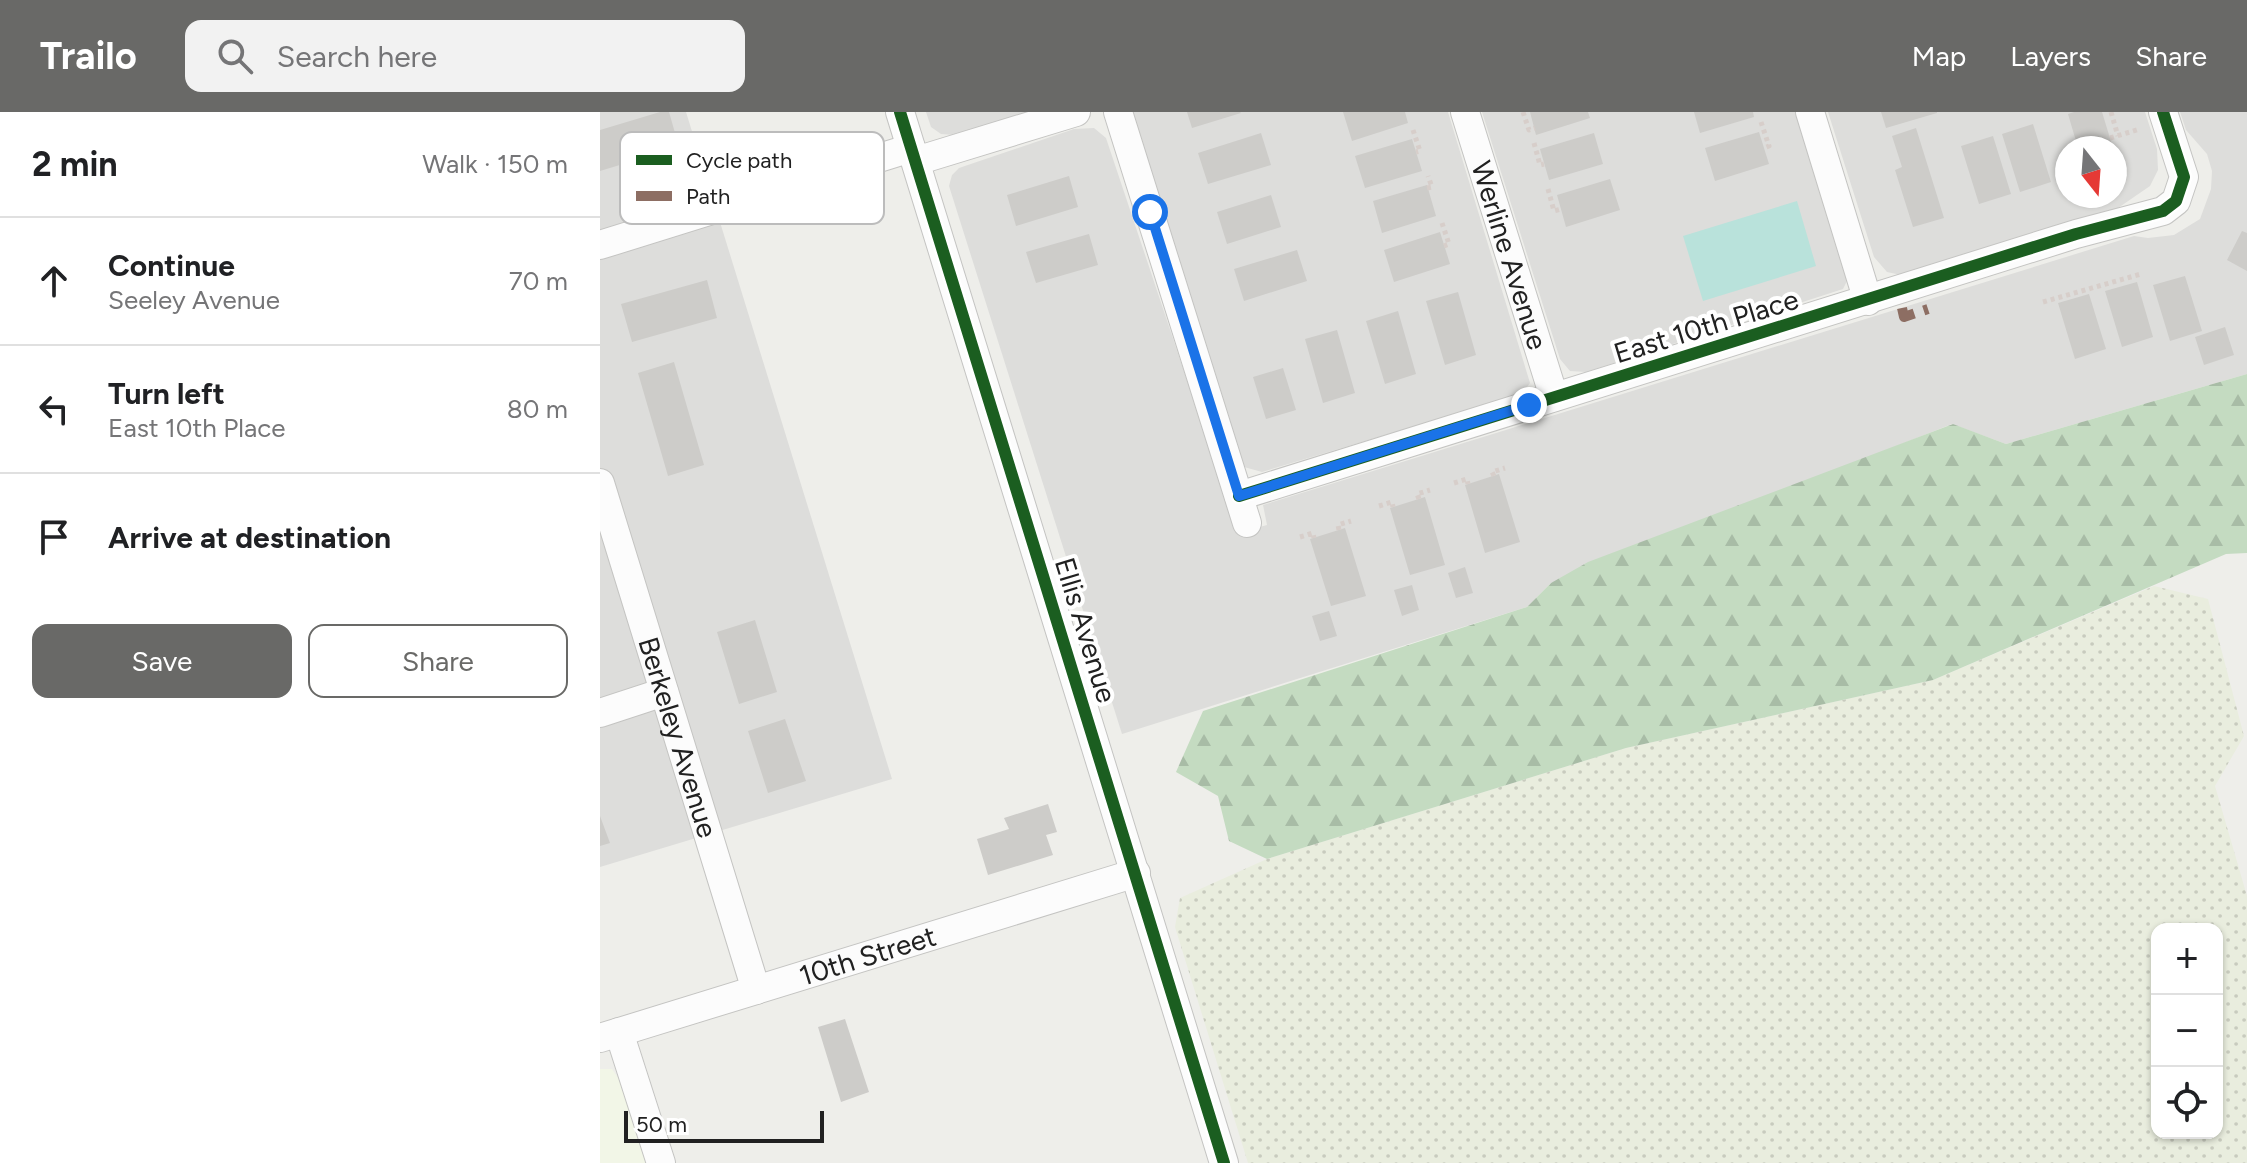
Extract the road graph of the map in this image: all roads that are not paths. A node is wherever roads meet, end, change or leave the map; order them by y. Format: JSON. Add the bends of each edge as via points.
{"nodes":[{"id":1,"x":900,"y":112,"type":"edge"},
{"id":2,"x":1076,"y":112,"type":"edge"},
{"id":3,"x":1118,"y":112,"type":"edge"},
{"id":4,"x":1465,"y":112,"type":"edge"},
{"id":5,"x":1810,"y":112,"type":"edge"},
{"id":6,"x":2152,"y":120,"type":"edge"},
{"id":7,"x":914,"y":155,"type":"junction"},
{"id":8,"x":884,"y":164,"type":"edge"},
{"id":9,"x":673,"y":224,"type":"edge"},
{"id":10,"x":600,"y":245,"type":"edge"},
{"id":11,"x":1868,"y":301,"type":"junction"},
{"id":12,"x":1554,"y":397,"type":"junction"},
{"id":13,"x":600,"y":483,"type":"edge"},
{"id":14,"x":664,"y":692,"type":"junction"},
{"id":15,"x":600,"y":713,"type":"edge"},
{"id":16,"x":1136,"y":873,"type":"junction"},
{"id":17,"x":756,"y":990,"type":"junction"},
{"id":18,"x":610,"y":1035,"type":"edge"},
{"id":19,"x":661,"y":1163,"type":"edge"},
{"id":20,"x":1224,"y":1163,"type":"edge"}],
"edges":[{"from":1,"to":7,"type":"street","name":"Ellis Avenue"},
{"from":2,"to":7,"type":"street"},
{"from":3,"to":12,"type":"street","name":"East 10th Place","via":[[1243,509]]},
{"from":4,"to":12,"type":"street","name":"Werline Avenue"},
{"from":5,"to":11,"type":"street"},
{"from":6,"to":11,"type":"street","name":"East 10th Place","via":[[2182,166],[2180,194],[2163,211]]},
{"from":7,"to":8,"type":"street"},
{"from":7,"to":16,"type":"street","name":"Ellis Avenue"},
{"from":9,"to":10,"type":"street"},
{"from":11,"to":12,"type":"street","name":"East 10th Place"},
{"from":13,"to":14,"type":"street","name":"Berkeley Avenue"},
{"from":14,"to":15,"type":"street"},
{"from":14,"to":17,"type":"street","name":"Berkeley Avenue"},
{"from":16,"to":17,"type":"street","name":"10th Street"},
{"from":16,"to":20,"type":"street","name":"Ellis Avenue"},
{"from":17,"to":18,"type":"street","name":"10th Street"},
{"from":18,"to":19,"type":"street"}]}
